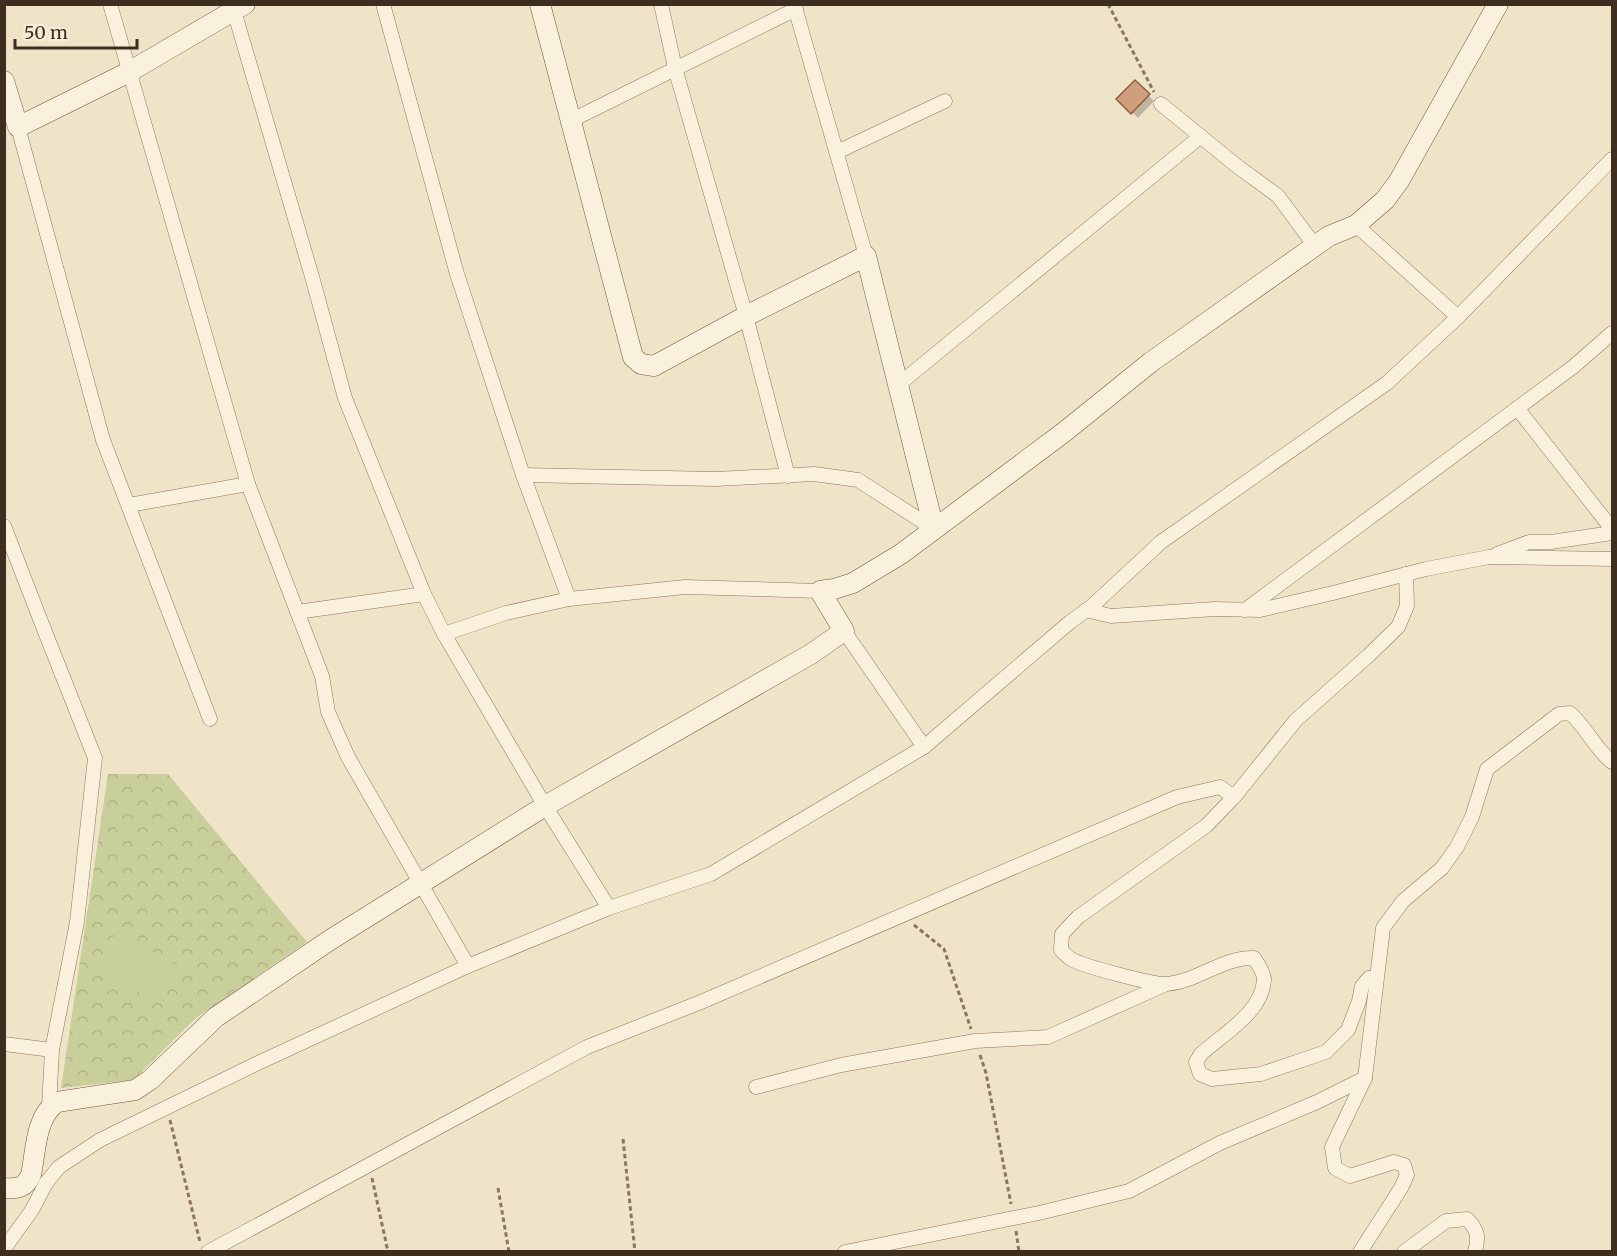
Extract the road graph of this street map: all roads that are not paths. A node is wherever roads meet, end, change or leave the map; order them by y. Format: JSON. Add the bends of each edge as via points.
{"nodes":[{"id":1,"x":110,"y":4,"type":"edge"},
{"id":2,"x":383,"y":4,"type":"edge"},
{"id":3,"x":540,"y":4,"type":"edge"},
{"id":4,"x":661,"y":4,"type":"edge"},
{"id":5,"x":1498,"y":4,"type":"edge"},
{"id":6,"x":237,"y":6,"type":"edge"},
{"id":7,"x":795,"y":7,"type":"edge"},
{"id":8,"x":675,"y":68,"type":"junction"},
{"id":9,"x":129,"y":72,"type":"junction"},
{"id":10,"x":4,"y":81,"type":"edge"},
{"id":11,"x":945,"y":101,"type":"dead end"},
{"id":12,"x":1161,"y":104,"type":"road end"},
{"id":13,"x":572,"y":120,"type":"junction"},
{"id":14,"x":18,"y":127,"type":"junction"},
{"id":15,"x":1201,"y":136,"type":"junction"},
{"id":16,"x":837,"y":152,"type":"junction"},
{"id":17,"x":1612,"y":159,"type":"edge"},
{"id":18,"x":1356,"y":225,"type":"junction"},
{"id":19,"x":1315,"y":246,"type":"junction"},
{"id":20,"x":866,"y":256,"type":"junction"},
{"id":21,"x":746,"y":316,"type":"junction"},
{"id":22,"x":1458,"y":317,"type":"junction"},
{"id":23,"x":1612,"y":333,"type":"edge"},
{"id":24,"x":898,"y":385,"type":"junction"},
{"id":25,"x":1517,"y":408,"type":"junction"},
{"id":26,"x":523,"y":475,"type":"junction"},
{"id":27,"x":788,"y":476,"type":"junction"},
{"id":28,"x":248,"y":484,"type":"junction"},
{"id":29,"x":129,"y":505,"type":"junction"},
{"id":30,"x":4,"y":526,"type":"edge"},
{"id":31,"x":1612,"y":528,"type":"edge"},
{"id":32,"x":934,"y":529,"type":"junction"},
{"id":33,"x":1612,"y":533,"type":"edge"},
{"id":34,"x":1489,"y":557,"type":"junction"},
{"id":35,"x":1612,"y":559,"type":"edge"},
{"id":36,"x":1406,"y":574,"type":"junction"},
{"id":37,"x":820,"y":591,"type":"junction"},
{"id":38,"x":424,"y":594,"type":"junction"},
{"id":39,"x":569,"y":599,"type":"junction"},
{"id":40,"x":1086,"y":610,"type":"junction"},
{"id":41,"x":1245,"y":610,"type":"junction"},
{"id":42,"x":297,"y":612,"type":"junction"},
{"id":43,"x":844,"y":631,"type":"junction"},
{"id":44,"x":444,"y":634,"type":"junction"},
{"id":45,"x":210,"y":719,"type":"dead end"},
{"id":46,"x":924,"y":747,"type":"junction"},
{"id":47,"x":1612,"y":762,"type":"edge"},
{"id":48,"x":1234,"y":797,"type":"junction"},
{"id":49,"x":545,"y":806,"type":"junction"},
{"id":50,"x":421,"y":884,"type":"junction"},
{"id":51,"x":609,"y":908,"type":"junction"},
{"id":52,"x":468,"y":966,"type":"junction"},
{"id":53,"x":1376,"y":982,"type":"junction"},
{"id":54,"x":1164,"y":985,"type":"junction"},
{"id":55,"x":4,"y":1044,"type":"edge"},
{"id":56,"x":52,"y":1050,"type":"junction"},
{"id":57,"x":1365,"y":1078,"type":"junction"},
{"id":58,"x":756,"y":1087,"type":"dead end"},
{"id":59,"x":49,"y":1107,"type":"junction"},
{"id":60,"x":39,"y":1179,"type":"junction"},
{"id":61,"x":4,"y":1188,"type":"edge"},
{"id":62,"x":4,"y":1249,"type":"edge"},
{"id":63,"x":208,"y":1251,"type":"edge"},
{"id":64,"x":845,"y":1251,"type":"edge"},
{"id":65,"x":1360,"y":1251,"type":"edge"},
{"id":66,"x":1404,"y":1251,"type":"edge"},
{"id":67,"x":1475,"y":1251,"type":"edge"}],
"edges":[{"from":1,"to":9,"type":"street"},
{"from":2,"to":26,"type":"street","via":[[454,264]]},
{"from":3,"to":13,"type":"street"},
{"from":4,"to":8,"type":"street"},
{"from":5,"to":18,"type":"street","via":[[1399,181],[1385,200]]},
{"from":6,"to":9,"type":"street"},
{"from":6,"to":38,"type":"street","via":[[345,398]]},
{"from":7,"to":8,"type":"street"},
{"from":7,"to":16,"type":"street"},
{"from":8,"to":13,"type":"street"},
{"from":8,"to":21,"type":"street"},
{"from":9,"to":14,"type":"street"},
{"from":9,"to":28,"type":"street"},
{"from":10,"to":14,"type":"street"},
{"from":11,"to":16,"type":"street"},
{"from":12,"to":15,"type":"street"},
{"from":13,"to":21,"type":"street","via":[[633,357],[641,364],[654,366]]},
{"from":14,"to":29,"type":"street","via":[[103,440]]},
{"from":15,"to":19,"type":"street","via":[[1278,196]]},
{"from":15,"to":24,"type":"street"},
{"from":16,"to":20,"type":"street"},
{"from":17,"to":22,"type":"street"},
{"from":18,"to":19,"type":"street"},
{"from":18,"to":22,"type":"street"},
{"from":19,"to":32,"type":"street","via":[[1151,362]]},
{"from":20,"to":21,"type":"street"},
{"from":20,"to":24,"type":"street"},
{"from":21,"to":27,"type":"street"},
{"from":22,"to":40,"type":"street","via":[[1387,383],[1161,542]]},
{"from":23,"to":25,"type":"street"},
{"from":24,"to":32,"type":"street"},
{"from":25,"to":31,"type":"street"},
{"from":25,"to":41,"type":"street"},
{"from":26,"to":27,"type":"street","via":[[716,479]]},
{"from":26,"to":39,"type":"street"},
{"from":27,"to":32,"type":"street","via":[[814,474],[858,480]]},
{"from":28,"to":29,"type":"street"},
{"from":28,"to":42,"type":"street"},
{"from":29,"to":45,"type":"street"},
{"from":30,"to":56,"type":"street","via":[[96,758],[77,922]]},
{"from":32,"to":37,"type":"street","via":[[853,583]]},
{"from":33,"to":34,"type":"street","via":[[1529,542]]},
{"from":34,"to":35,"type":"street"},
{"from":34,"to":36,"type":"street"},
{"from":36,"to":41,"type":"street","via":[[1266,609]]},
{"from":36,"to":48,"type":"street","via":[[1407,606],[1398,627],[1296,720]]},
{"from":37,"to":39,"type":"street","via":[[684,587]]},
{"from":37,"to":43,"type":"street"},
{"from":38,"to":42,"type":"street"},
{"from":38,"to":44,"type":"street"},
{"from":39,"to":44,"type":"street","via":[[506,613]]},
{"from":40,"to":41,"type":"street","via":[[1111,616]]},
{"from":40,"to":46,"type":"street"},
{"from":42,"to":50,"type":"street","via":[[322,676],[328,712],[348,757]]},
{"from":43,"to":46,"type":"street"},
{"from":43,"to":49,"type":"street","via":[[811,654]]},
{"from":44,"to":49,"type":"street"},
{"from":46,"to":51,"type":"street","via":[[711,874]]},
{"from":47,"to":53,"type":"street","via":[[1570,713],[1559,714],[1487,769],[1472,817],[1457,847],[1442,868],[1403,901],[1383,928]]},
{"from":48,"to":54,"type":"street","via":[[1206,826],[1078,917],[1062,934],[1061,950],[1071,959],[1091,968]]},
{"from":48,"to":63,"type":"street","via":[[1221,787],[1177,797],[701,1002],[587,1047]]},
{"from":49,"to":50,"type":"street"},
{"from":49,"to":51,"type":"street"},
{"from":50,"to":52,"type":"street"},
{"from":50,"to":59,"type":"street","via":[[216,1017],[135,1090],[67,1099]]},
{"from":51,"to":52,"type":"street"},
{"from":52,"to":60,"type":"street","via":[[100,1140]]},
{"from":53,"to":54,"type":"street","via":[[1369,978],[1362,986],[1348,1030],[1326,1052],[1261,1074],[1212,1079],[1200,1074],[1196,1062],[1248,1013],[1260,997],[1264,977],[1254,958],[1242,957]]},
{"from":53,"to":57,"type":"street"},
{"from":54,"to":58,"type":"street","via":[[1048,1037],[975,1041],[841,1065]]},
{"from":55,"to":56,"type":"street"},
{"from":56,"to":59,"type":"street"},
{"from":57,"to":64,"type":"street","via":[[1220,1143],[1129,1191]]},
{"from":57,"to":65,"type":"street","via":[[1332,1147],[1335,1168],[1350,1176],[1394,1162],[1404,1165],[1407,1174]]},
{"from":59,"to":60,"type":"street","via":[[42,1119]]},
{"from":60,"to":61,"type":"street","via":[[19,1188]]},
{"from":60,"to":62,"type":"street","via":[[32,1210]]},
{"from":66,"to":67,"type":"street","via":[[1446,1221],[1467,1219],[1476,1227]]}]}
